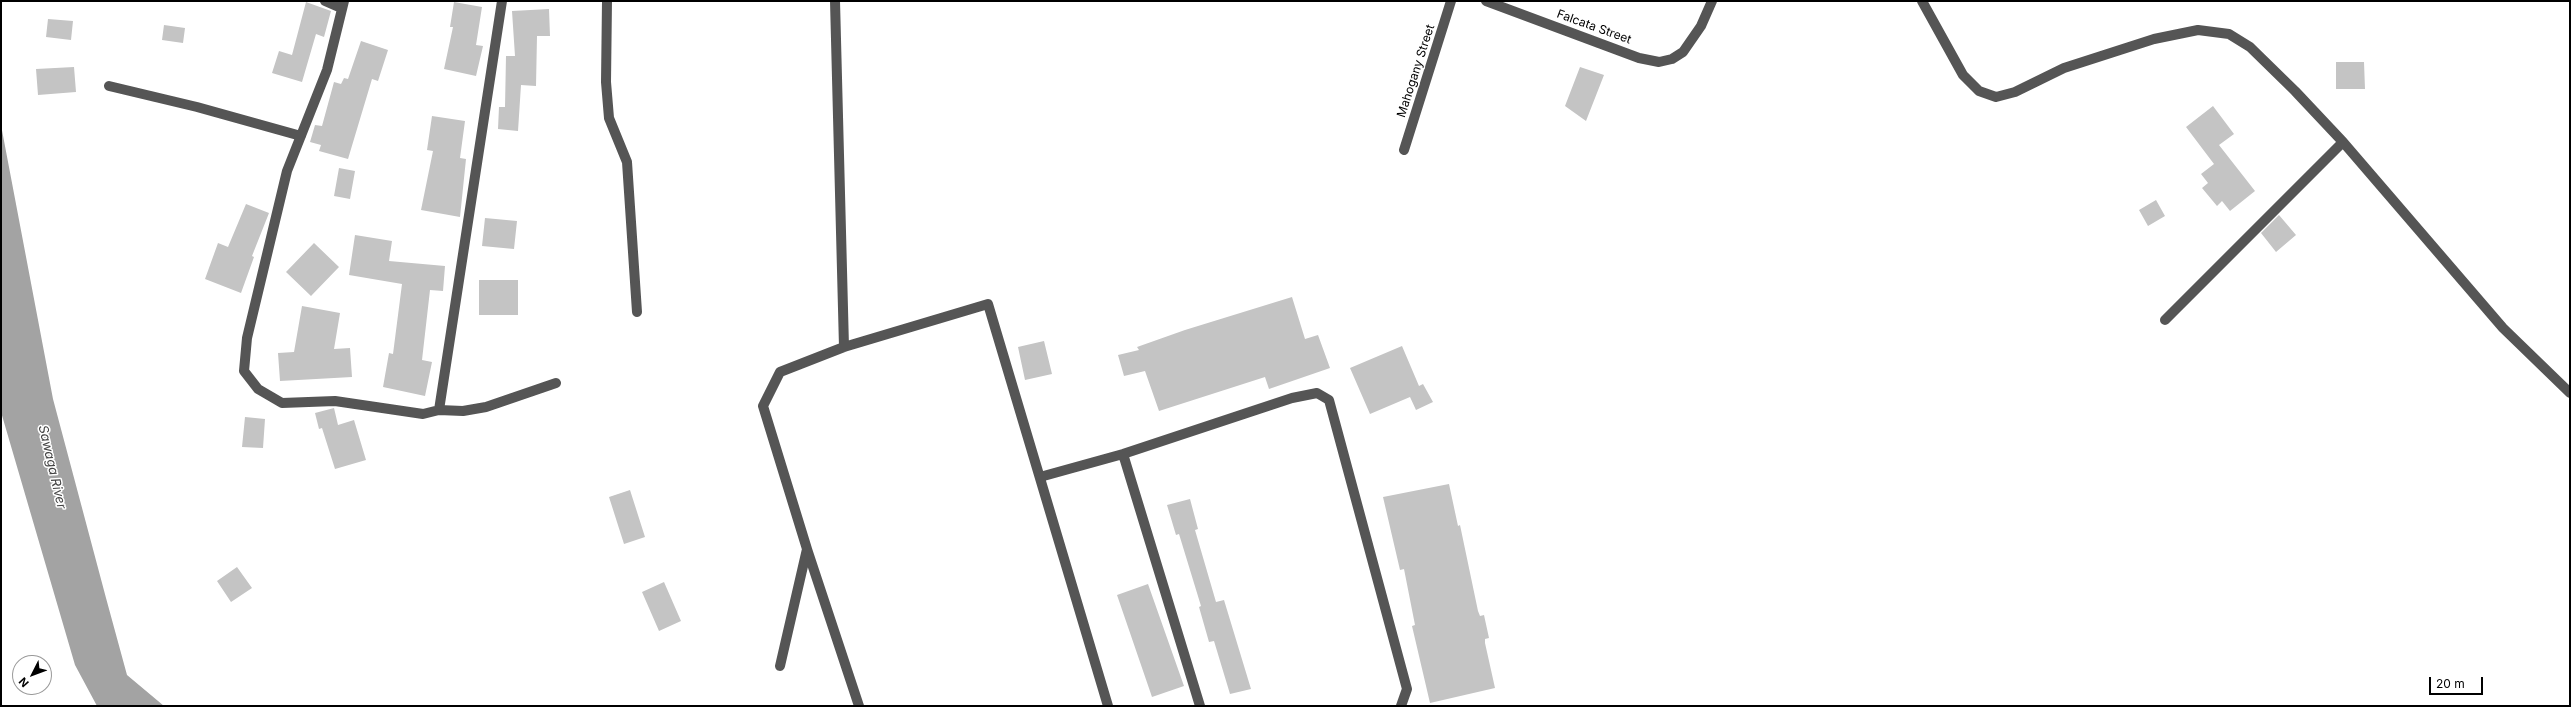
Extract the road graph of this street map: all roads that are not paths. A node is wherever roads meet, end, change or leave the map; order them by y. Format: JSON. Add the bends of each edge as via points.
{"nodes":[{"id":1,"x":325,"y":1,"type":"edge"},
{"id":2,"x":502,"y":1,"type":"edge"},
{"id":3,"x":607,"y":1,"type":"edge"},
{"id":4,"x":834,"y":1,"type":"edge"},
{"id":5,"x":1451,"y":1,"type":"edge"},
{"id":6,"x":1486,"y":1,"type":"edge"},
{"id":7,"x":1712,"y":1,"type":"edge"},
{"id":8,"x":1922,"y":1,"type":"edge"},
{"id":9,"x":343,"y":4,"type":"edge"},
{"id":10,"x":109,"y":86,"type":"dead end"},
{"id":11,"x":301,"y":136,"type":"junction"},
{"id":12,"x":2343,"y":142,"type":"junction"},
{"id":13,"x":1404,"y":150,"type":"dead end"},
{"id":14,"x":637,"y":312,"type":"dead end"},
{"id":15,"x":2165,"y":320,"type":"dead end"},
{"id":16,"x":844,"y":347,"type":"junction"},
{"id":17,"x":556,"y":383,"type":"dead end"},
{"id":18,"x":2570,"y":393,"type":"edge"},
{"id":19,"x":439,"y":410,"type":"junction"},
{"id":20,"x":1123,"y":454,"type":"junction"},
{"id":21,"x":1040,"y":477,"type":"junction"},
{"id":22,"x":807,"y":549,"type":"junction"},
{"id":23,"x":780,"y":666,"type":"dead end"},
{"id":24,"x":859,"y":706,"type":"edge"},
{"id":25,"x":1108,"y":706,"type":"edge"},
{"id":26,"x":1200,"y":706,"type":"edge"},
{"id":27,"x":1401,"y":706,"type":"edge"}],
"edges":[{"from":1,"to":9,"type":"street"},
{"from":2,"to":19,"type":"street"},
{"from":3,"to":14,"type":"street","via":[[606,82],[609,118],[627,162]]},
{"from":4,"to":16,"type":"street"},
{"from":5,"to":13,"type":"street","name":"Mahogany Street"},
{"from":6,"to":7,"type":"street","name":"Falcata Street","via":[[1639,58],[1659,62],[1672,59],[1692,42]]},
{"from":8,"to":12,"type":"street","via":[[1964,75],[1979,90],[1996,97],[2015,92],[2064,68],[2154,39],[2198,30],[2222,33],[2229,34],[2250,47]]},
{"from":9,"to":11,"type":"street","via":[[327,70]]},
{"from":10,"to":11,"type":"street"},
{"from":11,"to":19,"type":"street","via":[[286,171],[247,338],[244,371],[258,389],[282,403],[335,401],[423,414]]},
{"from":12,"to":15,"type":"street"},
{"from":12,"to":18,"type":"street","via":[[2503,328]]},
{"from":16,"to":21,"type":"street","via":[[988,304]]},
{"from":16,"to":22,"type":"street","via":[[780,372],[763,406]]},
{"from":17,"to":19,"type":"street","via":[[486,407],[463,411]]},
{"from":20,"to":21,"type":"street"},
{"from":20,"to":26,"type":"street"},
{"from":20,"to":27,"type":"street","via":[[1292,398],[1317,393],[1329,400],[1406,688]]},
{"from":21,"to":25,"type":"street"},
{"from":22,"to":23,"type":"street"},
{"from":22,"to":24,"type":"street"}]}
